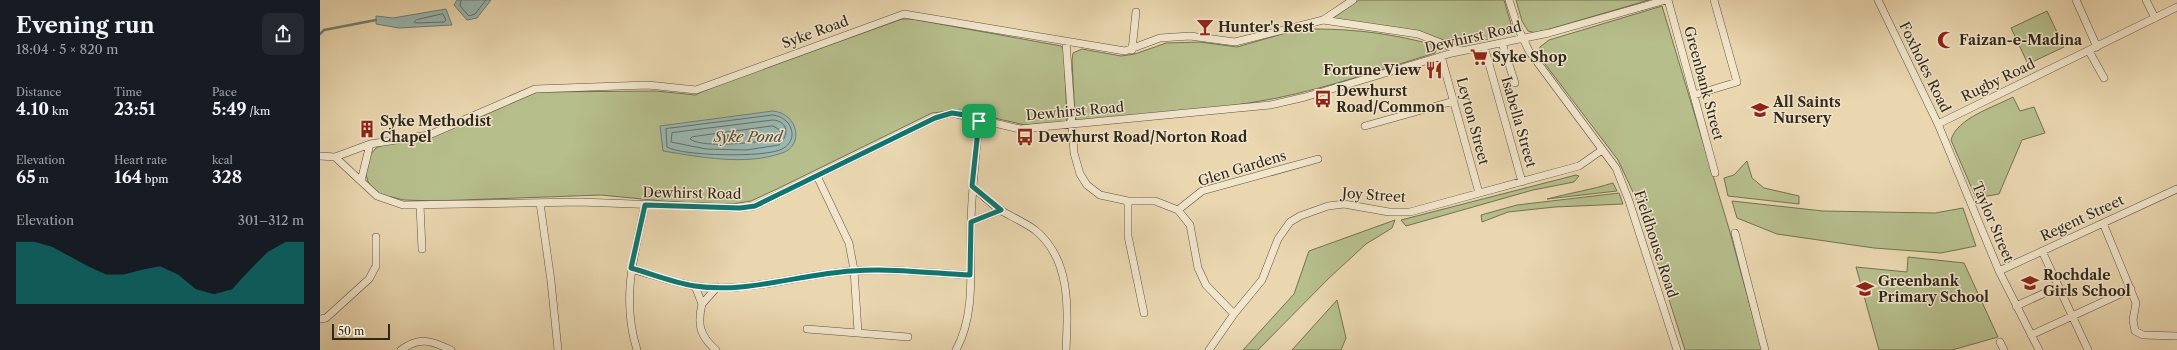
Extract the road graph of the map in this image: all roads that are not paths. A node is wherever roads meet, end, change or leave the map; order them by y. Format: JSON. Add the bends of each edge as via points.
{"nodes":[{"id":1,"x":1353,"y":0,"type":"edge"},
{"id":2,"x":1509,"y":0,"type":"edge"},
{"id":3,"x":1667,"y":0,"type":"edge"},
{"id":4,"x":1714,"y":0,"type":"edge"},
{"id":5,"x":1878,"y":0,"type":"edge"},
{"id":6,"x":2076,"y":0,"type":"edge"},
{"id":7,"x":2146,"y":0,"type":"edge"},
{"id":8,"x":2177,"y":7,"type":"edge"},
{"id":9,"x":1136,"y":12,"type":"dead end"},
{"id":10,"x":2155,"y":18,"type":"junction"},
{"id":11,"x":1323,"y":20,"type":"junction"},
{"id":12,"x":1524,"y":39,"type":"junction"},
{"id":13,"x":1066,"y":42,"type":"junction"},
{"id":14,"x":1502,"y":43,"type":"junction"},
{"id":15,"x":1484,"y":46,"type":"junction"},
{"id":16,"x":2098,"y":47,"type":"junction"},
{"id":17,"x":1132,"y":50,"type":"junction"},
{"id":18,"x":1461,"y":51,"type":"junction"},
{"id":19,"x":2089,"y":51,"type":"junction"},
{"id":20,"x":1441,"y":56,"type":"junction"},
{"id":21,"x":2104,"y":78,"type":"dead end"},
{"id":22,"x":1515,"y":83,"type":"dead end"},
{"id":23,"x":1694,"y":95,"type":"junction"},
{"id":24,"x":1454,"y":101,"type":"junction"},
{"id":25,"x":979,"y":121,"type":"junction"},
{"id":26,"x":1938,"y":124,"type":"junction"},
{"id":27,"x":1071,"y":125,"type":"junction"},
{"id":28,"x":1365,"y":126,"type":"dead end"},
{"id":29,"x":370,"y":144,"type":"junction"},
{"id":30,"x":1602,"y":150,"type":"junction"},
{"id":31,"x":320,"y":156,"type":"edge"},
{"id":32,"x":335,"y":157,"type":"junction"},
{"id":33,"x":1318,"y":159,"type":"dead end"},
{"id":34,"x":1715,"y":173,"type":"dead end"},
{"id":35,"x":817,"y":176,"type":"junction"},
{"id":36,"x":361,"y":181,"type":"junction"},
{"id":37,"x":1522,"y":182,"type":"junction"},
{"id":38,"x":972,"y":186,"type":"junction"},
{"id":39,"x":2177,"y":189,"type":"edge"},
{"id":40,"x":1479,"y":193,"type":"junction"},
{"id":41,"x":1128,"y":201,"type":"junction"},
{"id":42,"x":420,"y":204,"type":"junction"},
{"id":43,"x":540,"y":204,"type":"junction"},
{"id":44,"x":645,"y":205,"type":"junction"},
{"id":45,"x":1001,"y":210,"type":"junction"},
{"id":46,"x":1178,"y":210,"type":"junction"},
{"id":47,"x":971,"y":222,"type":"junction"},
{"id":48,"x":2103,"y":223,"type":"junction"},
{"id":49,"x":1735,"y":233,"type":"dead end"},
{"id":50,"x":376,"y":237,"type":"dead end"},
{"id":51,"x":422,"y":249,"type":"dead end"},
{"id":52,"x":2042,"y":251,"type":"junction"},
{"id":53,"x":631,"y":268,"type":"junction"},
{"id":54,"x":854,"y":270,"type":"junction"},
{"id":55,"x":1999,"y":271,"type":"junction"},
{"id":56,"x":970,"y":275,"type":"junction"},
{"id":57,"x":695,"y":286,"type":"junction"},
{"id":58,"x":717,"y":287,"type":"junction"},
{"id":59,"x":2058,"y":287,"type":"junction"},
{"id":60,"x":2131,"y":289,"type":"junction"},
{"id":61,"x":702,"y":304,"type":"junction"},
{"id":62,"x":2016,"y":306,"type":"junction"},
{"id":63,"x":1144,"y":313,"type":"dead end"},
{"id":64,"x":1234,"y":314,"type":"junction"},
{"id":65,"x":2071,"y":316,"type":"junction"},
{"id":66,"x":320,"y":319,"type":"edge"},
{"id":67,"x":807,"y":329,"type":"dead end"},
{"id":68,"x":858,"y":332,"type":"junction"},
{"id":69,"x":2031,"y":335,"type":"junction"},
{"id":70,"x":2177,"y":336,"type":"edge"},
{"id":71,"x":908,"y":337,"type":"dead end"},
{"id":72,"x":2000,"y":342,"type":"dead end"},
{"id":73,"x":401,"y":350,"type":"edge"},
{"id":74,"x":451,"y":350,"type":"edge"},
{"id":75,"x":558,"y":350,"type":"edge"},
{"id":76,"x":637,"y":350,"type":"edge"},
{"id":77,"x":716,"y":350,"type":"edge"},
{"id":78,"x":956,"y":350,"type":"edge"},
{"id":79,"x":1066,"y":350,"type":"edge"},
{"id":80,"x":1209,"y":350,"type":"edge"},
{"id":81,"x":1677,"y":350,"type":"edge"},
{"id":82,"x":1764,"y":350,"type":"edge"},
{"id":83,"x":2004,"y":350,"type":"edge"},
{"id":84,"x":2039,"y":350,"type":"edge"},
{"id":85,"x":2088,"y":350,"type":"edge"}],
"edges":[{"from":1,"to":11,"type":"street","name":"Syke Road"},
{"from":2,"to":12,"type":"street","name":"Fieldhouse Road"},
{"from":3,"to":12,"type":"street","name":"Dewhirst Road"},
{"from":3,"to":23,"type":"street","name":"Greenbank Street"},
{"from":4,"to":23,"type":"street","via":[[1737,82]]},
{"from":5,"to":26,"type":"street","name":"Foxholes Road"},
{"from":6,"to":16,"type":"street"},
{"from":7,"to":10,"type":"street"},
{"from":8,"to":10,"type":"street","name":"Rugby Road"},
{"from":9,"to":17,"type":"street"},
{"from":10,"to":16,"type":"street","name":"Rugby Road"},
{"from":11,"to":17,"type":"street","name":"Syke Road","via":[[1235,42],[1190,36],[1160,38]]},
{"from":11,"to":18,"type":"street","via":[[1418,34]]},
{"from":12,"to":14,"type":"street","name":"Dewhirst Road"},
{"from":12,"to":30,"type":"street","name":"Fieldhouse Road","via":[[1529,51]]},
{"from":13,"to":17,"type":"street","name":"Syke Road","via":[[1118,51]]},
{"from":13,"to":27,"type":"street"},
{"from":13,"to":29,"type":"street","name":"Syke Road","via":[[904,14],[696,90],[648,85],[535,89],[429,135]]},
{"from":14,"to":15,"type":"street","name":"Dewhirst Road"},
{"from":14,"to":22,"type":"street"},
{"from":15,"to":18,"type":"street","name":"Dewhirst Road"},
{"from":15,"to":37,"type":"street","name":"Isabella Street"},
{"from":16,"to":19,"type":"street","name":"Rugby Road"},
{"from":18,"to":20,"type":"street","name":"Dewhirst Road"},
{"from":19,"to":21,"type":"street"},
{"from":19,"to":26,"type":"street","name":"Rugby Road"},
{"from":20,"to":24,"type":"street","name":"Leyton Street"},
{"from":20,"to":27,"type":"street","name":"Dewhirst Road","via":[[1270,105]]},
{"from":23,"to":34,"type":"street","name":"Greenbank Street"},
{"from":24,"to":28,"type":"street"},
{"from":24,"to":40,"type":"street","name":"Leyton Street"},
{"from":25,"to":27,"type":"street","name":"Dewhirst Road","via":[[1020,129]]},
{"from":25,"to":35,"type":"street","name":"Dewhirst Road","via":[[952,113],[935,118]]},
{"from":25,"to":38,"type":"street"},
{"from":26,"to":55,"type":"street","name":"Taylor Street"},
{"from":27,"to":41,"type":"street","via":[[1076,165],[1087,185],[1100,195]]},
{"from":29,"to":32,"type":"street","name":"Syke Road"},
{"from":29,"to":36,"type":"street"},
{"from":30,"to":37,"type":"street","name":"Joy Street","via":[[1579,166]]},
{"from":30,"to":81,"type":"street","name":"Fieldhouse Road","via":[[1616,168],[1629,201]]},
{"from":31,"to":32,"type":"street"},
{"from":32,"to":36,"type":"street","name":"Dewhirst Road"},
{"from":33,"to":46,"type":"street","name":"Glen Gardens","via":[[1202,191]]},
{"from":35,"to":44,"type":"street","name":"Dewhirst Road","via":[[755,206],[740,208]]},
{"from":35,"to":54,"type":"street","via":[[849,243]]},
{"from":36,"to":42,"type":"street","name":"Dewhirst Road","via":[[377,196],[403,205]]},
{"from":37,"to":40,"type":"street","name":"Joy Street"},
{"from":38,"to":45,"type":"street"},
{"from":38,"to":47,"type":"street"},
{"from":39,"to":48,"type":"street","name":"Regent Street"},
{"from":40,"to":64,"type":"street","name":"Joy Street","via":[[1410,212],[1389,212],[1344,204],[1328,206],[1300,216],[1290,222],[1278,239],[1262,280]]},
{"from":41,"to":46,"type":"street","via":[[1155,201]]},
{"from":41,"to":63,"type":"street","via":[[1128,236]]},
{"from":42,"to":43,"type":"street","name":"Dewhirst Road"},
{"from":42,"to":51,"type":"street"},
{"from":43,"to":44,"type":"street","name":"Dewhirst Road","via":[[580,202]]},
{"from":43,"to":75,"type":"street","via":[[552,281]]},
{"from":44,"to":53,"type":"street"},
{"from":45,"to":47,"type":"street"},
{"from":45,"to":79,"type":"street","via":[[1020,219],[1046,241],[1061,268],[1066,286]]},
{"from":46,"to":64,"type":"street","via":[[1190,225],[1198,268],[1206,285]]},
{"from":47,"to":56,"type":"street"},
{"from":48,"to":52,"type":"street","name":"Regent Street"},
{"from":48,"to":60,"type":"street"},
{"from":49,"to":82,"type":"street"},
{"from":50,"to":66,"type":"street","via":[[376,266],[368,279],[326,318]]},
{"from":52,"to":55,"type":"street","name":"Regent Street"},
{"from":52,"to":59,"type":"street"},
{"from":53,"to":57,"type":"street"},
{"from":53,"to":76,"type":"street","via":[[628,298],[632,334]]},
{"from":54,"to":56,"type":"street"},
{"from":54,"to":58,"type":"street","via":[[824,272],[753,285]]},
{"from":54,"to":68,"type":"street"},
{"from":55,"to":62,"type":"street","name":"Taylor Street"},
{"from":56,"to":78,"type":"street","via":[[969,310],[964,335]]},
{"from":57,"to":58,"type":"street"},
{"from":57,"to":61,"type":"street"},
{"from":58,"to":61,"type":"street"},
{"from":59,"to":62,"type":"street"},
{"from":59,"to":65,"type":"street"},
{"from":60,"to":65,"type":"street"},
{"from":60,"to":70,"type":"street","via":[[2136,303],[2133,320],[2135,331],[2143,335]]},
{"from":61,"to":77,"type":"street","via":[[698,320],[705,340]]},
{"from":62,"to":69,"type":"street","name":"Taylor Street"},
{"from":64,"to":80,"type":"street","name":"Joy Street"},
{"from":65,"to":69,"type":"street"},
{"from":65,"to":85,"type":"street"},
{"from":67,"to":68,"type":"street"},
{"from":68,"to":71,"type":"street"},
{"from":69,"to":84,"type":"street","name":"Taylor Street"},
{"from":72,"to":83,"type":"street"},
{"from":73,"to":74,"type":"street","via":[[418,342],[433,341]]}]}
